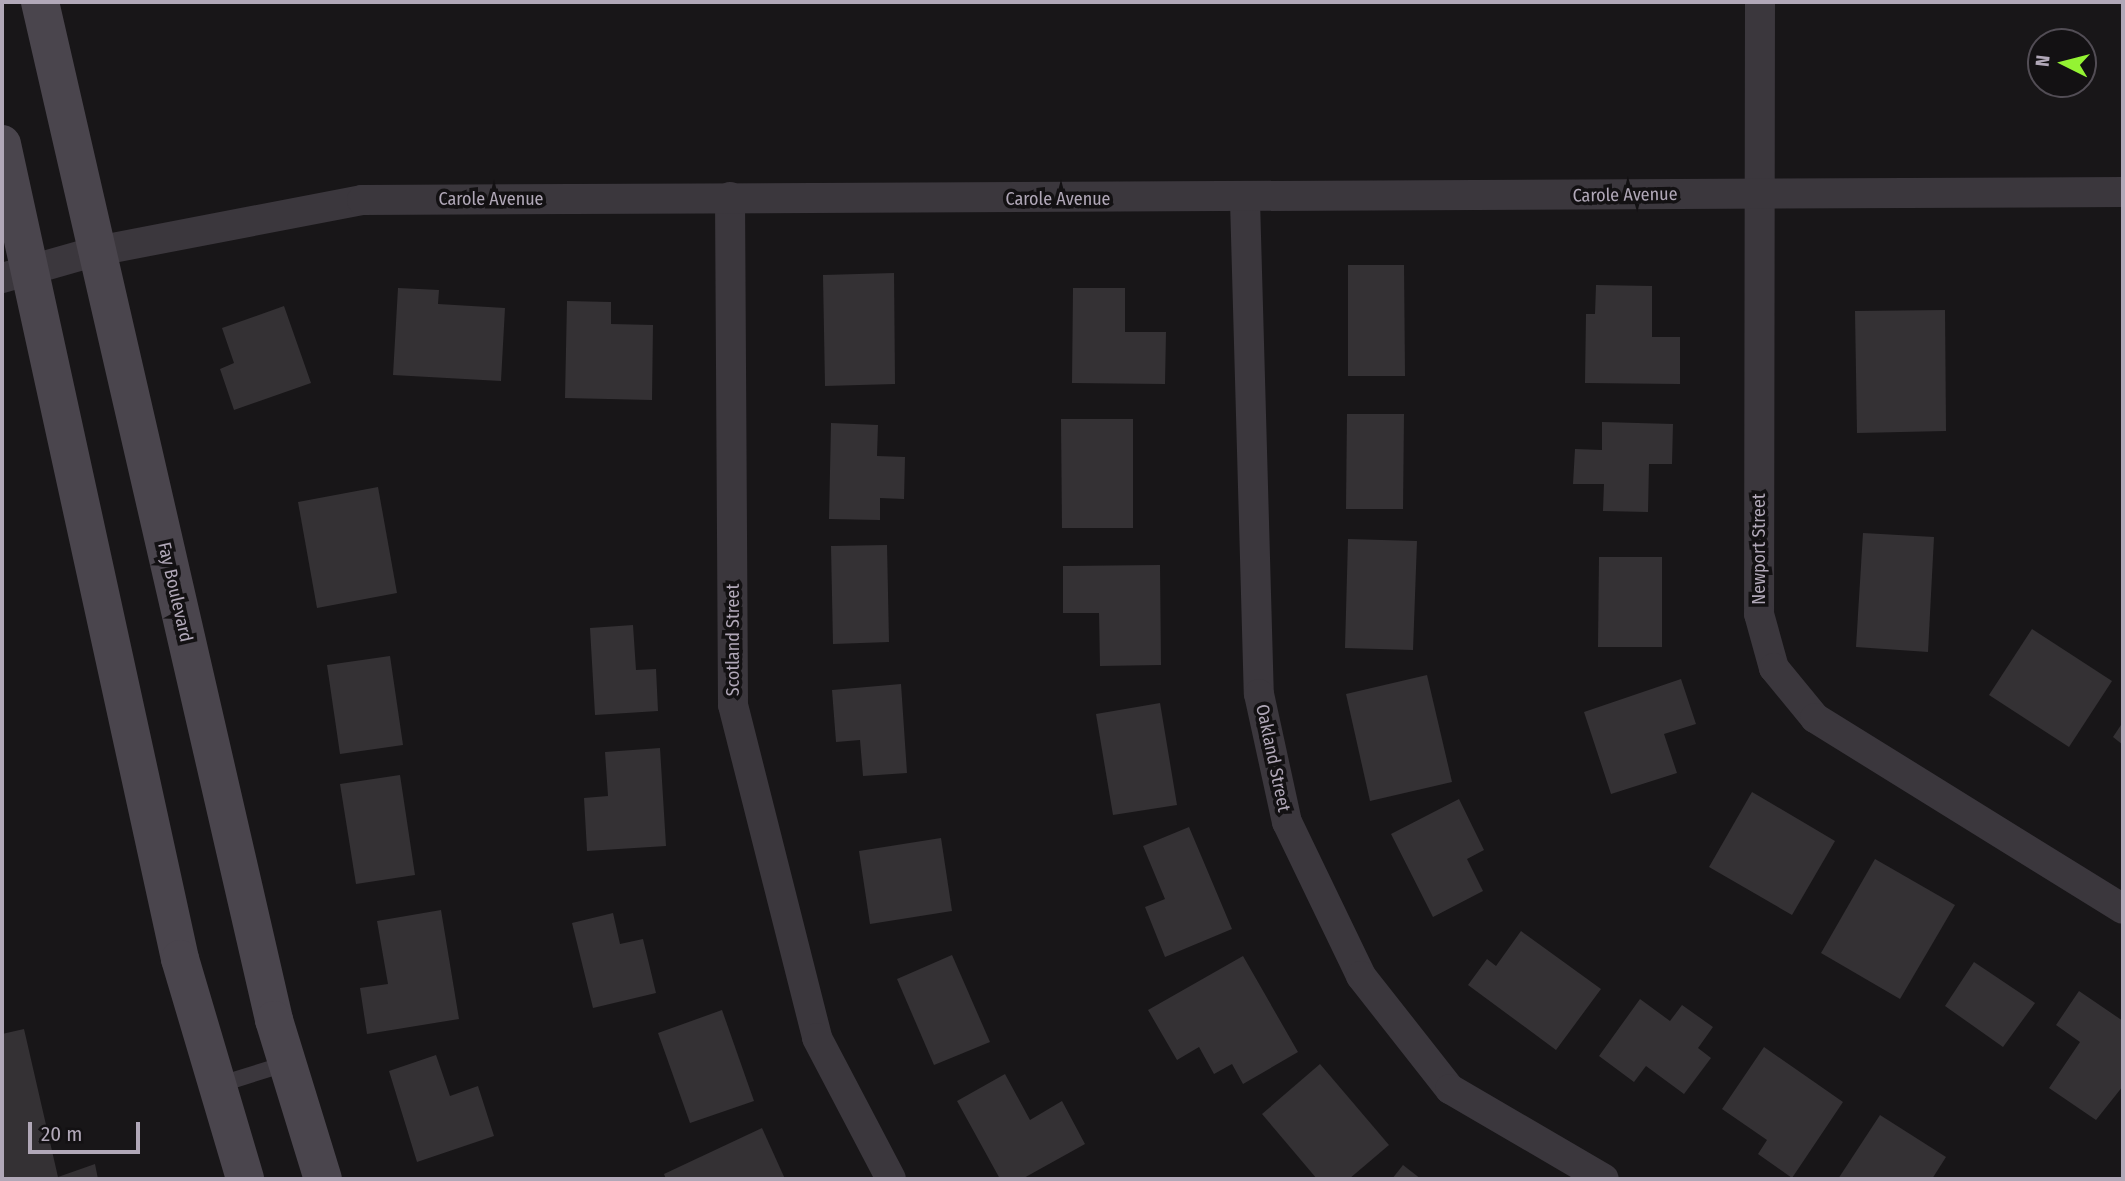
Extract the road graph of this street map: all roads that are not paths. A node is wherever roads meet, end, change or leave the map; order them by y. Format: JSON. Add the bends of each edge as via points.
{"nodes":[{"id":1,"x":40,"y":2,"type":"edge"},
{"id":2,"x":1760,"y":2,"type":"edge"},
{"id":3,"x":2,"y":144,"type":"edge"},
{"id":4,"x":2123,"y":192,"type":"edge"},
{"id":5,"x":1757,"y":193,"type":"junction"},
{"id":6,"x":730,"y":197,"type":"junction"},
{"id":7,"x":1245,"y":200,"type":"junction"},
{"id":8,"x":97,"y":251,"type":"junction"},
{"id":9,"x":17,"y":275,"type":"edge"},
{"id":10,"x":2123,"y":909,"type":"edge"},
{"id":11,"x":285,"y":1064,"type":"junction"},
{"id":12,"x":218,"y":1085,"type":"junction"},
{"id":13,"x":245,"y":1179,"type":"edge"},
{"id":14,"x":323,"y":1179,"type":"edge"},
{"id":15,"x":891,"y":1179,"type":"edge"},
{"id":16,"x":1604,"y":1179,"type":"edge"}],
"edges":[{"from":1,"to":8,"type":"main road","name":"Fay Boulevard"},
{"from":2,"to":5,"type":"street","name":"Newport Street"},
{"from":3,"to":9,"type":"main road"},
{"from":4,"to":5,"type":"street","name":"Carole Avenue"},
{"from":5,"to":7,"type":"street","name":"Carole Avenue"},
{"from":5,"to":10,"type":"street","name":"Newport Street","via":[[1759,614],[1774,668],[1815,718]]},
{"from":6,"to":7,"type":"street","name":"Carole Avenue"},
{"from":6,"to":8,"type":"street","name":"Carole Avenue","via":[[362,201]]},
{"from":6,"to":15,"type":"street","name":"Scotland Street","via":[[733,705],[817,1038]]},
{"from":7,"to":16,"type":"street","name":"Oakland Street","via":[[1259,694],[1287,822],[1361,976],[1450,1089]]},
{"from":8,"to":9,"type":"street","name":"Carole Avenue"},
{"from":8,"to":11,"type":"main road","name":"Fay Boulevard"},
{"from":9,"to":12,"type":"main road","via":[[180,959]]},
{"from":11,"to":12,"type":"lane"},
{"from":11,"to":14,"type":"main road","name":"Fay Boulevard"},
{"from":12,"to":13,"type":"main road"}]}
